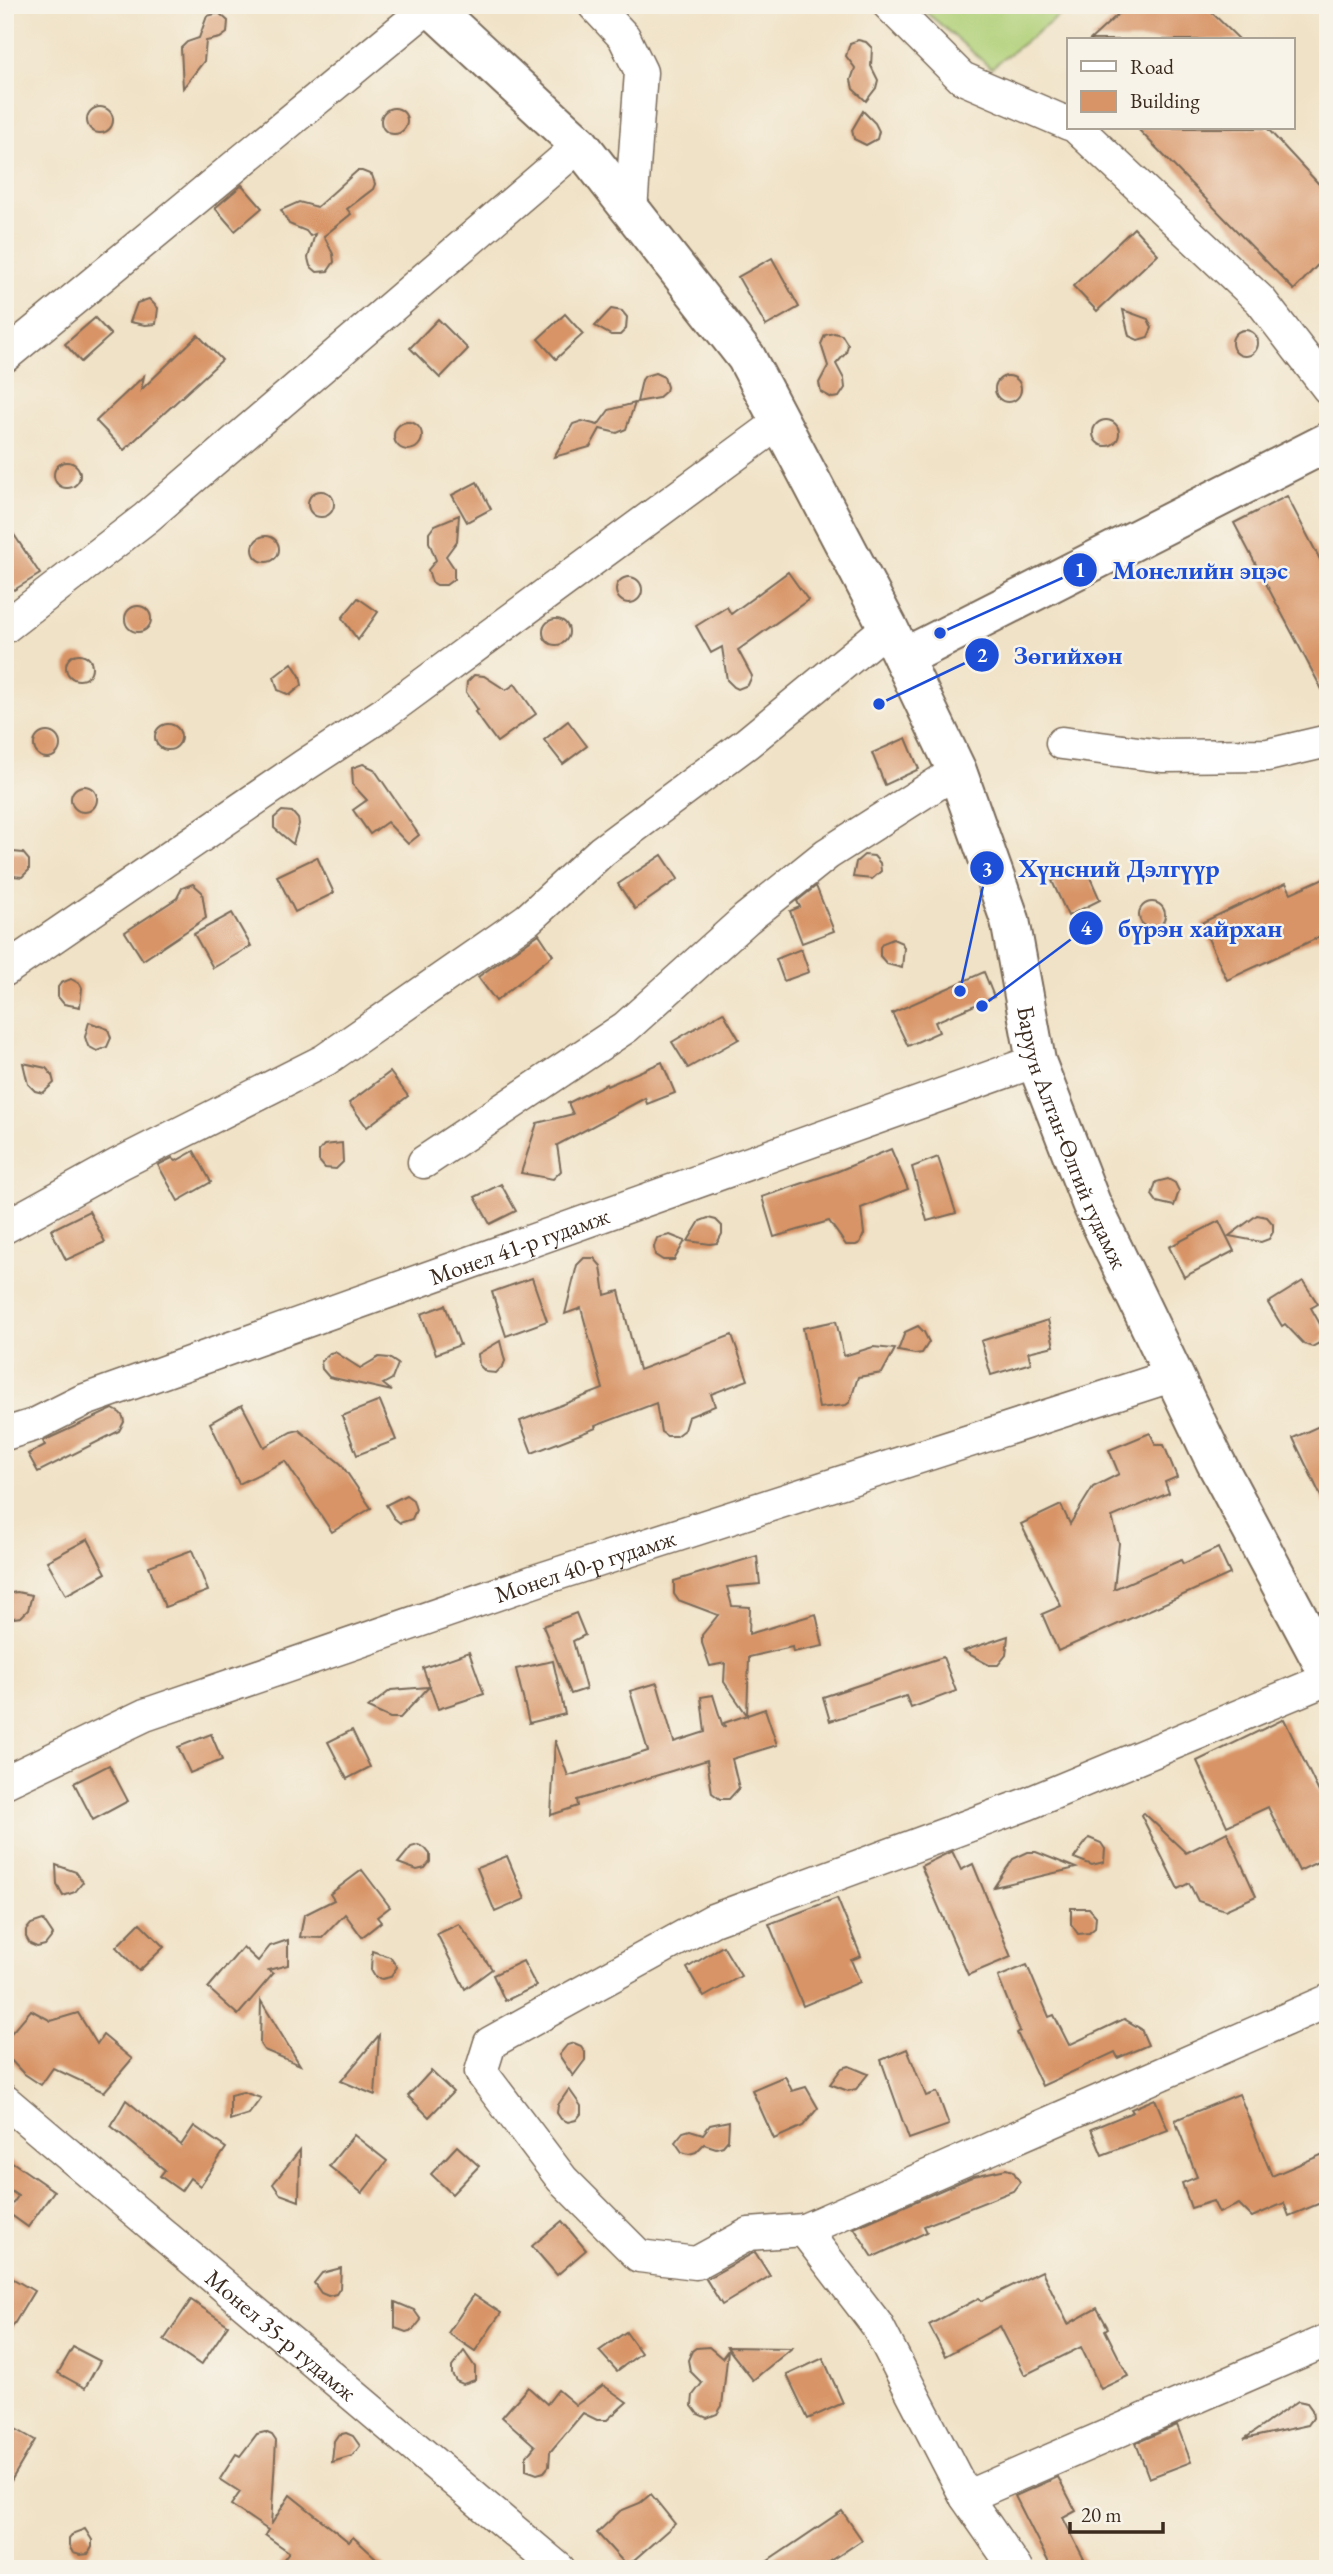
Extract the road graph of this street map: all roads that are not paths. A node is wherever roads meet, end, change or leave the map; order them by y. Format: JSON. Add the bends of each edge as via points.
{"nodes":[{"id":1,"x":430,"y":5,"type":"edge"},
{"id":2,"x":594,"y":5,"type":"edge"},
{"id":3,"x":889,"y":5,"type":"edge"},
{"id":4,"x":1067,"y":123,"type":"edge"},
{"id":5,"x":1079,"y":130,"type":"edge"},
{"id":6,"x":580,"y":145,"type":"junction"},
{"id":7,"x":632,"y":210,"type":"junction"},
{"id":8,"x":5,"y":356,"type":"edge"},
{"id":9,"x":1328,"y":388,"type":"edge"},
{"id":10,"x":780,"y":422,"type":"junction"},
{"id":11,"x":1325,"y":449,"type":"edge"},
{"id":12,"x":5,"y":627,"type":"edge"},
{"id":13,"x":895,"y":642,"type":"junction"},
{"id":14,"x":1062,"y":743,"type":"dead end"},
{"id":15,"x":1326,"y":746,"type":"edge"},
{"id":16,"x":957,"y":771,"type":"junction"},
{"id":17,"x":5,"y":970,"type":"edge"},
{"id":18,"x":1036,"y":1061,"type":"junction"},
{"id":19,"x":424,"y":1162,"type":"dead end"},
{"id":20,"x":5,"y":1227,"type":"edge"},
{"id":21,"x":1174,"y":1375,"type":"junction"},
{"id":22,"x":5,"y":1434,"type":"edge"},
{"id":23,"x":1328,"y":1673,"type":"edge"},
{"id":24,"x":1328,"y":1679,"type":"edge"},
{"id":25,"x":5,"y":1782,"type":"edge"},
{"id":26,"x":1328,"y":2001,"type":"edge"},
{"id":27,"x":5,"y":2101,"type":"edge"},
{"id":28,"x":804,"y":2230,"type":"junction"},
{"id":29,"x":1328,"y":2340,"type":"edge"},
{"id":30,"x":966,"y":2497,"type":"junction"},
{"id":31,"x":559,"y":2569,"type":"edge"},
{"id":32,"x":1017,"y":2569,"type":"edge"}],
"edges":[{"from":1,"to":6,"type":"main road","name":"Баруун Алтан-Өлгий гудамж"},
{"from":1,"to":8,"type":"street"},
{"from":2,"to":7,"type":"street","via":[[624,37],[641,72]]},
{"from":3,"to":4,"type":"street","via":[[962,78]]},
{"from":5,"to":9,"type":"street","via":[[1261,301]]},
{"from":6,"to":7,"type":"main road","name":"Баруун Алтан-Өлгий гудамж"},
{"from":6,"to":12,"type":"street","via":[[146,518]]},
{"from":7,"to":10,"type":"main road","name":"Баруун Алтан-Өлгий гудамж","via":[[746,357]]},
{"from":10,"to":13,"type":"main road","name":"Баруун Алтан-Өлгий гудамж"},
{"from":10,"to":17,"type":"street","via":[[383,714]]},
{"from":11,"to":13,"type":"main road"},
{"from":13,"to":16,"type":"main road","name":"Баруун Алтан-Өлгий гудамж"},
{"from":13,"to":20,"type":"street","via":[[747,743],[603,851],[528,919],[325,1060]]},
{"from":14,"to":15,"type":"street","via":[[1162,756],[1268,755]]},
{"from":16,"to":18,"type":"main road","name":"Баруун Алтан-Өлгий гудамж","via":[[1010,920]]},
{"from":16,"to":19,"type":"street","via":[[827,854],[746,919],[626,1027]]},
{"from":18,"to":21,"type":"main road","name":"Баруун Алтан-Өлгий гудамж","via":[[1091,1203]]},
{"from":18,"to":22,"type":"street","name":"Монел 41-р гудамж","via":[[82,1401]]},
{"from":21,"to":23,"type":"main road","name":"Баруун Алтан-Өлгий гудамж"},
{"from":21,"to":25,"type":"street","name":"Монел 40-р гудамж","via":[[552,1576],[145,1715]]},
{"from":24,"to":28,"type":"street","via":[[1027,1804],[713,1920],[490,2043],[481,2072],[562,2179],[639,2256],[696,2263],[748,2234]]},
{"from":26,"to":28,"type":"street"},
{"from":27,"to":31,"type":"street","name":"Монел 35-р гудамж"},
{"from":28,"to":30,"type":"street","via":[[877,2325]]},
{"from":29,"to":30,"type":"street"},
{"from":30,"to":32,"type":"street"}]}
